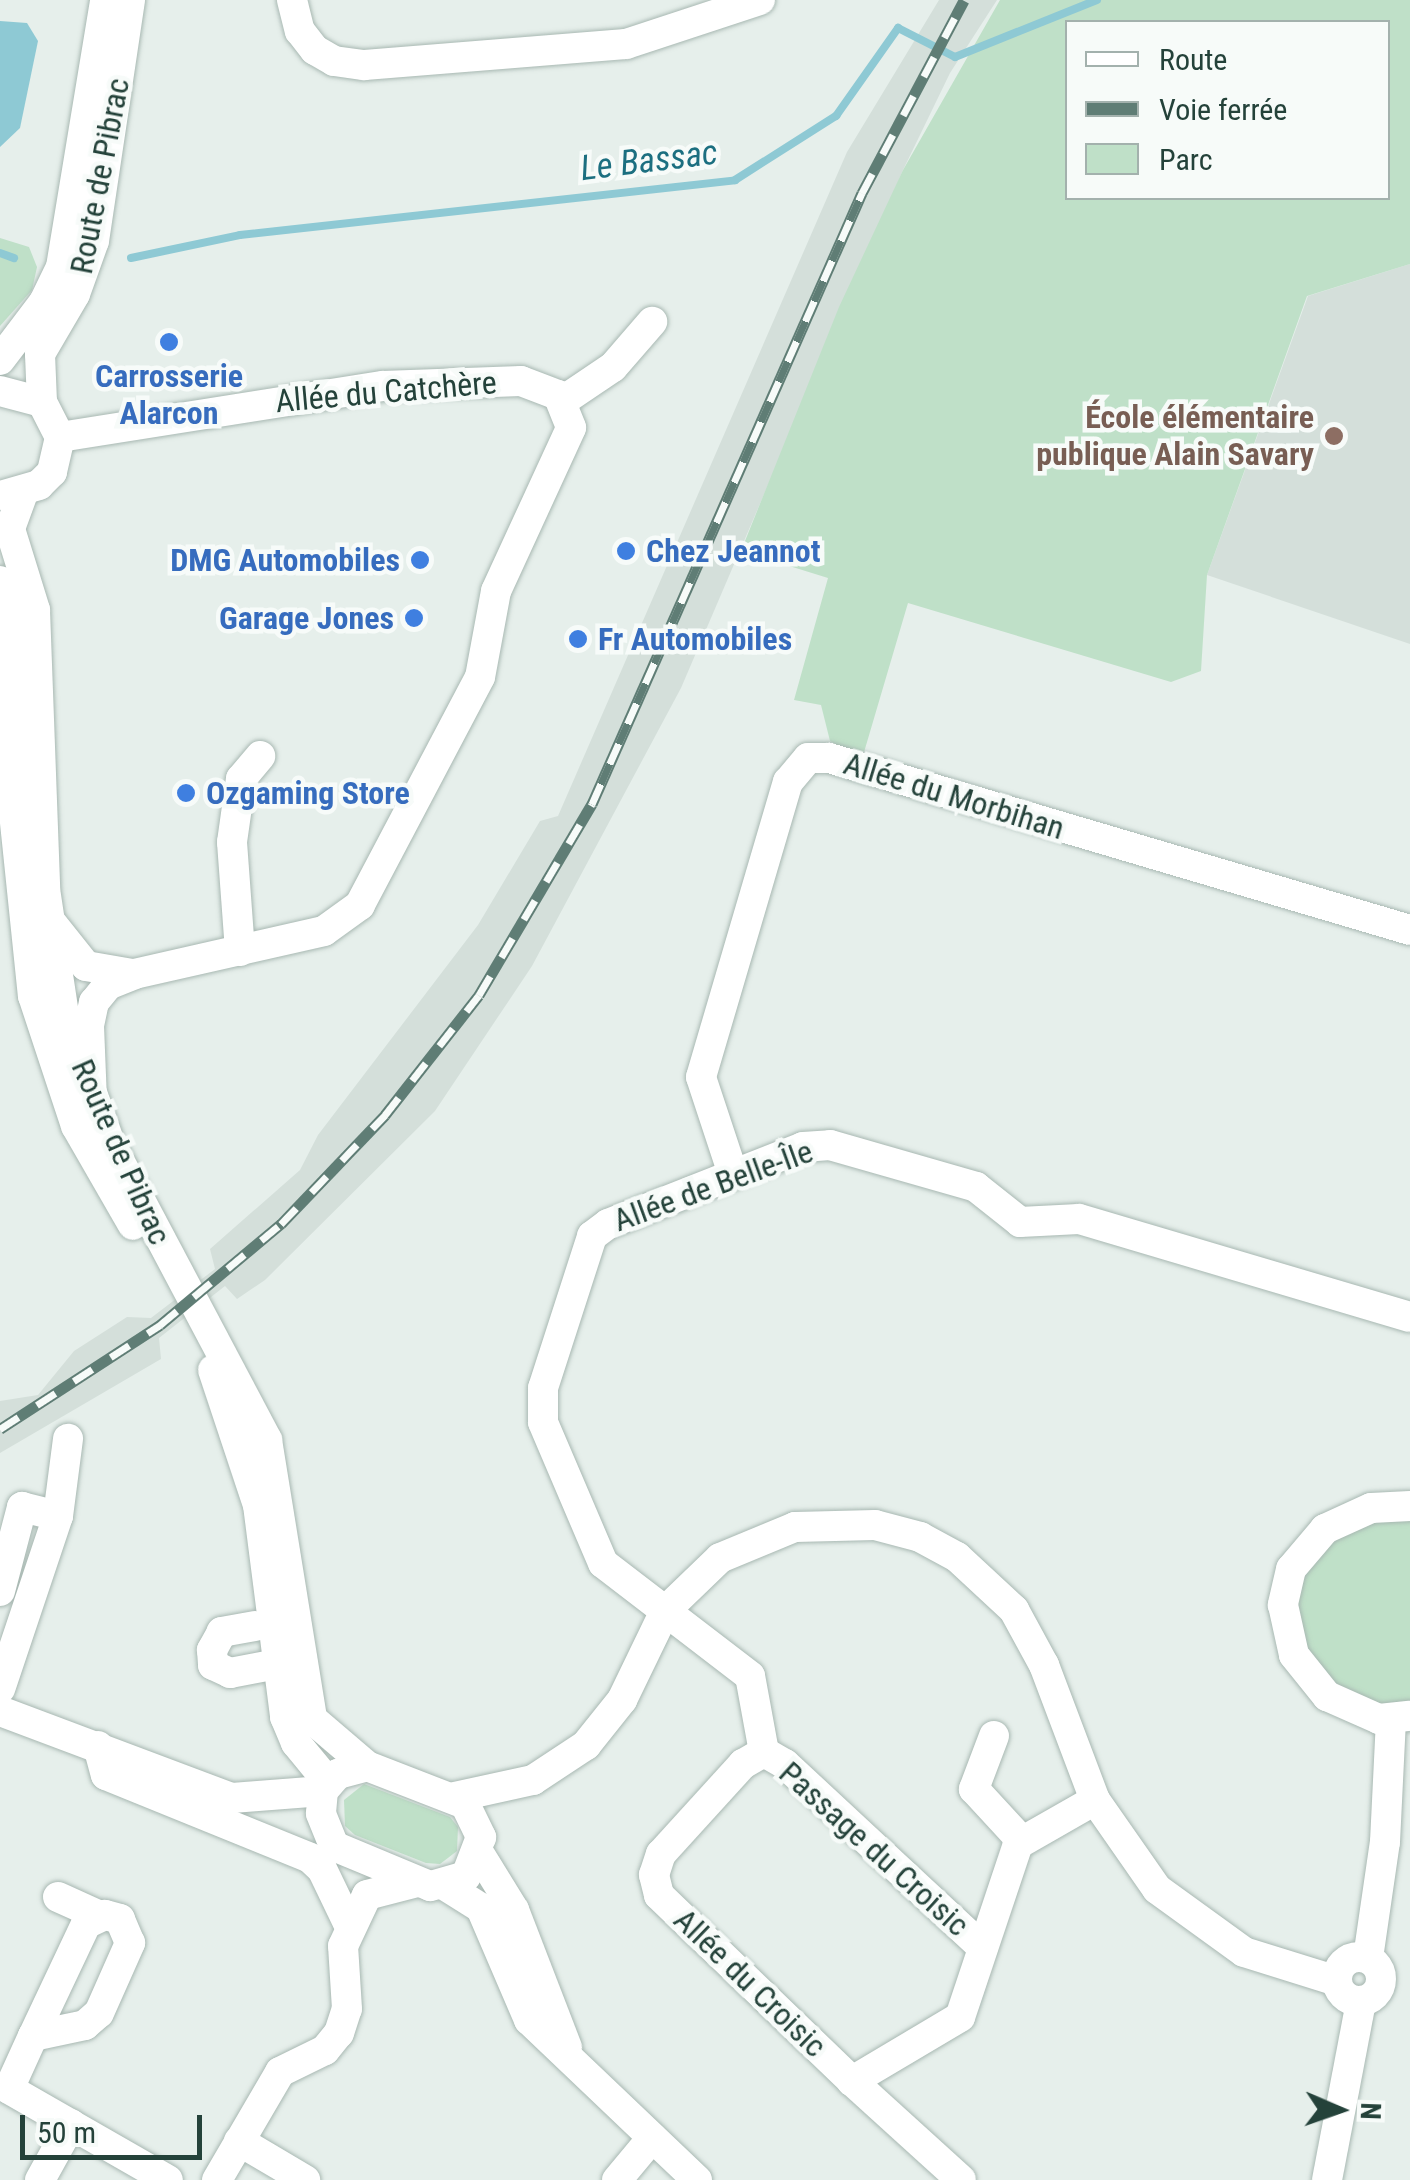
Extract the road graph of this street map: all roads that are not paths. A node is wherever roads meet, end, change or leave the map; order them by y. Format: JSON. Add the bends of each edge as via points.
{"nodes":[{"id":1,"x":105,"y":0,"type":"edge"},
{"id":2,"x":130,"y":0,"type":"edge"},
{"id":3,"x":292,"y":0,"type":"edge"},
{"id":4,"x":760,"y":0,"type":"edge"},
{"id":5,"x":652,"y":322,"type":"dead end"},
{"id":6,"x":0,"y":360,"type":"edge"},
{"id":7,"x":0,"y":391,"type":"edge"},
{"id":8,"x":564,"y":400,"type":"junction"},
{"id":9,"x":42,"y":402,"type":"junction"},
{"id":10,"x":60,"y":437,"type":"junction"},
{"id":11,"x":11,"y":494,"type":"edge"},
{"id":12,"x":0,"y":581,"type":"edge"},
{"id":13,"x":260,"y":756,"type":"dead end"},
{"id":14,"x":47,"y":914,"type":"junction"},
{"id":15,"x":1410,"y":930,"type":"edge"},
{"id":16,"x":240,"y":951,"type":"junction"},
{"id":17,"x":135,"y":974,"type":"junction"},
{"id":18,"x":46,"y":992,"type":"junction"},
{"id":19,"x":99,"y":993,"type":"junction"},
{"id":20,"x":92,"y":1100,"type":"junction"},
{"id":21,"x":733,"y":1174,"type":"junction"},
{"id":22,"x":1410,"y":1317,"type":"edge"},
{"id":23,"x":68,"y":1439,"type":"dead end"},
{"id":24,"x":1410,"y":1506,"type":"edge"},
{"id":25,"x":58,"y":1516,"type":"junction"},
{"id":26,"x":0,"y":1591,"type":"edge"},
{"id":27,"x":665,"y":1611,"type":"junction"},
{"id":28,"x":254,"y":1626,"type":"dead end"},
{"id":29,"x":278,"y":1664,"type":"junction"},
{"id":30,"x":0,"y":1688,"type":"edge"},
{"id":31,"x":0,"y":1711,"type":"edge"},
{"id":32,"x":1400,"y":1718,"type":"edge"},
{"id":33,"x":994,"y":1736,"type":"dead end"},
{"id":34,"x":296,"y":1743,"type":"junction"},
{"id":35,"x":98,"y":1746,"type":"junction"},
{"id":36,"x":764,"y":1752,"type":"junction"},
{"id":37,"x":367,"y":1766,"type":"junction"},
{"id":38,"x":326,"y":1787,"type":"junction"},
{"id":39,"x":514,"y":1787,"type":"junction"},
{"id":40,"x":292,"y":1796,"type":"junction"},
{"id":41,"x":455,"y":1798,"type":"junction"},
{"id":42,"x":1095,"y":1800,"type":"junction"},
{"id":43,"x":479,"y":1839,"type":"junction"},
{"id":44,"x":1021,"y":1840,"type":"junction"},
{"id":45,"x":432,"y":1884,"type":"junction"},
{"id":46,"x":58,"y":1897,"type":"dead end"},
{"id":47,"x":100,"y":1916,"type":"junction"},
{"id":48,"x":348,"y":1925,"type":"junction"},
{"id":49,"x":983,"y":1948,"type":"junction"},
{"id":50,"x":1380,"y":1982,"type":"edge"},
{"id":51,"x":33,"y":2036,"type":"junction"},
{"id":52,"x":582,"y":2070,"type":"junction"},
{"id":53,"x":852,"y":2080,"type":"junction"},
{"id":54,"x":4,"y":2099,"type":"edge"},
{"id":55,"x":70,"y":2124,"type":"junction"},
{"id":56,"x":652,"y":2138,"type":"junction"},
{"id":57,"x":238,"y":2141,"type":"junction"},
{"id":58,"x":40,"y":2180,"type":"edge"},
{"id":59,"x":168,"y":2180,"type":"edge"},
{"id":60,"x":217,"y":2180,"type":"edge"},
{"id":61,"x":305,"y":2180,"type":"edge"},
{"id":62,"x":616,"y":2180,"type":"edge"},
{"id":63,"x":696,"y":2180,"type":"edge"},
{"id":64,"x":961,"y":2180,"type":"edge"},
{"id":65,"x":1328,"y":2180,"type":"edge"}],
"edges":[{"from":1,"to":6,"type":"street","name":"Route de Pibrac","via":[[61,268]]},
{"from":2,"to":9,"type":"street","name":"Route de Pibrac","via":[[94,240],[75,294],[40,354]]},
{"from":3,"to":4,"type":"street","via":[[300,32],[315,50],[364,65],[626,44]]},
{"from":5,"to":8,"type":"street","via":[[613,367]]},
{"from":7,"to":9,"type":"street"},
{"from":8,"to":10,"type":"street","name":"Allée du Catchère","via":[[522,382],[383,386]]},
{"from":8,"to":16,"type":"street","via":[[569,438],[502,574],[480,677],[370,890],[349,916],[324,932]]},
{"from":9,"to":10,"type":"street"},
{"from":10,"to":11,"type":"street","via":[[52,472]]},
{"from":11,"to":14,"type":"street","name":"Route de Pibrac","via":[[10,530],[35,610]]},
{"from":12,"to":18,"type":"street","name":"Route de Pibrac","via":[[11,614],[13,798]]},
{"from":13,"to":16,"type":"street","via":[[239,788],[232,842]]},
{"from":14,"to":17,"type":"street","via":[[79,961],[104,973]]},
{"from":14,"to":18,"type":"street","name":"Route de Pibrac"},
{"from":15,"to":21,"type":"street","name":"Allée du Morbihan","via":[[822,756],[808,758],[788,782],[701,1076]]},
{"from":16,"to":17,"type":"street"},
{"from":17,"to":19,"type":"street"},
{"from":18,"to":19,"type":"street"},
{"from":18,"to":20,"type":"street","name":"Route de Pibrac"},
{"from":18,"to":29,"type":"street","name":"Route de Pibrac","via":[[76,1126],[175,1296],[231,1414],[258,1506]]},
{"from":19,"to":20,"type":"street","via":[[89,1026]]},
{"from":20,"to":37,"type":"street","name":"Route de Pibrac","via":[[267,1440],[312,1719]]},
{"from":21,"to":22,"type":"street","name":"Allée de Belle-Île","via":[[803,1147],[840,1147],[976,1188],[1020,1222],[1078,1218]]},
{"from":21,"to":27,"type":"street","name":"Allée de Belle-Île","via":[[592,1236],[541,1396],[543,1422],[596,1554]]},
{"from":23,"to":25,"type":"street"},
{"from":24,"to":32,"type":"street","via":[[1371,1508],[1326,1529],[1291,1569],[1283,1605],[1286,1639],[1314,1684],[1350,1708]]},
{"from":25,"to":26,"type":"street","via":[[22,1507]]},
{"from":25,"to":30,"type":"street"},
{"from":27,"to":36,"type":"street","via":[[750,1676]]},
{"from":27,"to":39,"type":"street","via":[[604,1725],[566,1761]]},
{"from":27,"to":42,"type":"street","via":[[720,1558],[795,1526],[852,1522],[920,1537],[978,1572],[1030,1634]]},
{"from":28,"to":29,"type":"street","via":[[222,1632],[213,1665],[230,1673]]},
{"from":29,"to":34,"type":"street","name":"Route de Pibrac"},
{"from":31,"to":35,"type":"street"},
{"from":32,"to":50,"type":"street","via":[[1385,1842]]},
{"from":33,"to":44,"type":"street","via":[[974,1789]]},
{"from":34,"to":38,"type":"street","name":"Route de Pibrac"},
{"from":34,"to":40,"type":"street","via":[[300,1764]]},
{"from":35,"to":40,"type":"street","via":[[216,1794]]},
{"from":35,"to":48,"type":"street","via":[[106,1775],[310,1858]]},
{"from":36,"to":49,"type":"street","name":"Passage du Croisic"},
{"from":36,"to":53,"type":"street","name":"Allée du Croisic","via":[[743,1764],[661,1854],[655,1885]]},
{"from":37,"to":38,"type":"street"},
{"from":37,"to":41,"type":"street"},
{"from":38,"to":40,"type":"street"},
{"from":38,"to":45,"type":"street","via":[[321,1813],[334,1846]]},
{"from":39,"to":41,"type":"street"},
{"from":39,"to":43,"type":"street"},
{"from":41,"to":43,"type":"street"},
{"from":42,"to":44,"type":"street"},
{"from":42,"to":50,"type":"street","via":[[1134,1863],[1200,1926],[1271,1963],[1336,1981],[1346,1960]]},
{"from":43,"to":45,"type":"street","via":[[466,1876]]},
{"from":43,"to":52,"type":"street","via":[[514,1910],[550,2012]]},
{"from":44,"to":49,"type":"street","name":"Allée du Croisic"},
{"from":45,"to":48,"type":"street","via":[[367,1895]]},
{"from":45,"to":52,"type":"street","via":[[482,1908],[529,2020]]},
{"from":46,"to":47,"type":"street"},
{"from":47,"to":51,"type":"street","via":[[86,1924]]},
{"from":47,"to":51,"type":"street","via":[[120,1919],[130,1943],[99,2013],[85,2025]]},
{"from":48,"to":57,"type":"street","via":[[340,1979],[347,2009],[339,2033],[325,2050],[280,2072]]},
{"from":49,"to":53,"type":"street","name":"Allée du Croisic","via":[[955,2022]]},
{"from":50,"to":65,"type":"street"},
{"from":51,"to":54,"type":"street"},
{"from":52,"to":56,"type":"street"},
{"from":53,"to":64,"type":"street","name":"Allée du Croisic"},
{"from":54,"to":55,"type":"street"},
{"from":55,"to":58,"type":"street"},
{"from":55,"to":59,"type":"street"},
{"from":56,"to":62,"type":"street"},
{"from":56,"to":63,"type":"street"},
{"from":57,"to":60,"type":"street"},
{"from":57,"to":61,"type":"street"}]}
